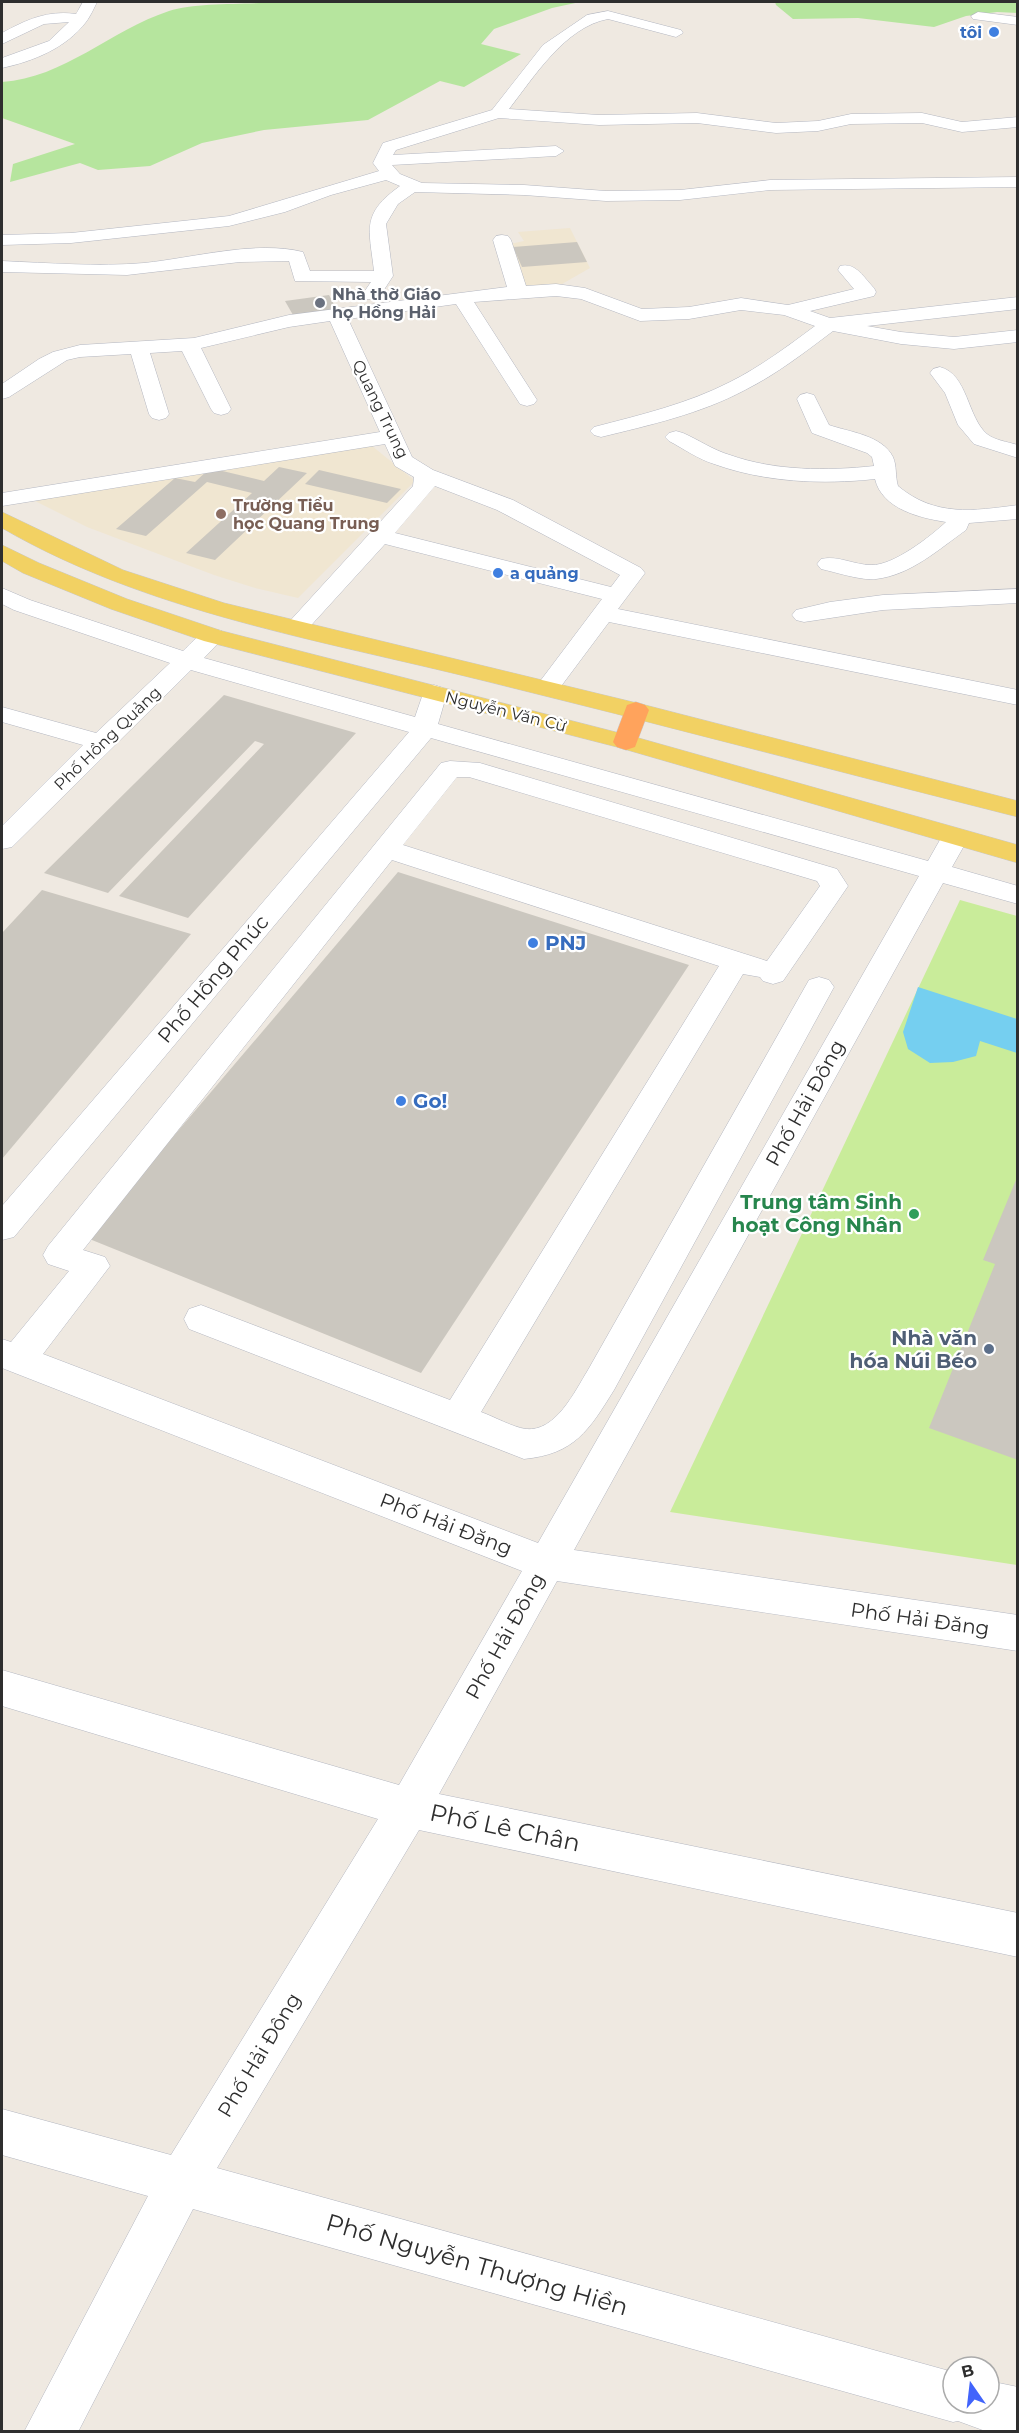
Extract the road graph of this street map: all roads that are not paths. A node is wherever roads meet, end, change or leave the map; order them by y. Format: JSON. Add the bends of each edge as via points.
{"nodes":[{"id":1,"x":90,"y":2,"type":"edge"},
{"id":2,"x":978,"y":16,"type":"dead end"},
{"id":3,"x":81,"y":19,"type":"junction"},
{"id":4,"x":1017,"y":21,"type":"edge"},
{"id":5,"x":676,"y":33,"type":"dead end"},
{"id":6,"x":2,"y":39,"type":"edge"},
{"id":7,"x":2,"y":63,"type":"edge"},
{"id":8,"x":498,"y":113,"type":"junction"},
{"id":9,"x":1017,"y":122,"type":"edge"},
{"id":10,"x":553,"y":134,"type":"junction"},
{"id":11,"x":385,"y":167,"type":"junction"},
{"id":12,"x":1017,"y":182,"type":"edge"},
{"id":13,"x":411,"y":186,"type":"junction"},
{"id":14,"x":565,"y":193,"type":"junction"},
{"id":15,"x":2,"y":240,"type":"edge"},
{"id":16,"x":502,"y":240,"type":"dead end"},
{"id":17,"x":2,"y":267,"type":"edge"},
{"id":18,"x":847,"y":270,"type":"dead end"},
{"id":19,"x":384,"y":276,"type":"junction"},
{"id":20,"x":518,"y":292,"type":"junction"},
{"id":21,"x":462,"y":298,"type":"junction"},
{"id":22,"x":1017,"y":303,"type":"edge"},
{"id":23,"x":787,"y":310,"type":"junction"},
{"id":24,"x":360,"y":312,"type":"junction"},
{"id":25,"x":338,"y":315,"type":"junction"},
{"id":26,"x":829,"y":324,"type":"junction"},
{"id":27,"x":1017,"y":336,"type":"edge"},
{"id":28,"x":189,"y":345,"type":"junction"},
{"id":29,"x":139,"y":348,"type":"junction"},
{"id":30,"x":10,"y":364,"type":"dead end"},
{"id":31,"x":940,"y":373,"type":"dead end"},
{"id":32,"x":29,"y":375,"type":"junction"},
{"id":33,"x":2,"y":393,"type":"edge"},
{"id":34,"x":807,"y":399,"type":"dead end"},
{"id":35,"x":526,"y":400,"type":"dead end"},
{"id":36,"x":221,"y":409,"type":"dead end"},
{"id":37,"x":159,"y":414,"type":"dead end"},
{"id":38,"x":601,"y":431,"type":"dead end"},
{"id":39,"x":390,"y":437,"type":"junction"},
{"id":40,"x":676,"y":437,"type":"dead end"},
{"id":41,"x":1017,"y":452,"type":"edge"},
{"id":42,"x":884,"y":472,"type":"junction"},
{"id":43,"x":425,"y":475,"type":"junction"},
{"id":44,"x":2,"y":500,"type":"edge"},
{"id":45,"x":1017,"y":512,"type":"edge"},
{"id":46,"x":957,"y":516,"type":"junction"},
{"id":47,"x":2,"y":519,"type":"edge"},
{"id":48,"x":379,"y":536,"type":"junction"},
{"id":49,"x":2,"y":552,"type":"edge"},
{"id":50,"x":829,"y":564,"type":"dead end"},
{"id":51,"x":2,"y":595,"type":"edge"},
{"id":52,"x":1017,"y":596,"type":"edge"},
{"id":53,"x":609,"y":604,"type":"junction"},
{"id":54,"x":804,"y":615,"type":"dead end"},
{"id":55,"x":297,"y":627,"type":"junction"},
{"id":56,"x":213,"y":636,"type":"junction"},
{"id":57,"x":187,"y":661,"type":"junction"},
{"id":58,"x":547,"y":688,"type":"junction"},
{"id":59,"x":434,"y":693,"type":"junction"},
{"id":60,"x":1017,"y":698,"type":"edge"},
{"id":61,"x":636,"y":710,"type":"junction"},
{"id":62,"x":2,"y":714,"type":"edge"},
{"id":63,"x":424,"y":730,"type":"junction"},
{"id":64,"x":101,"y":742,"type":"junction"},
{"id":65,"x":626,"y":742,"type":"junction"},
{"id":66,"x":490,"y":746,"type":"junction"},
{"id":67,"x":471,"y":769,"type":"junction"},
{"id":68,"x":1017,"y":809,"type":"edge"},
{"id":69,"x":955,"y":837,"type":"junction"},
{"id":70,"x":2,"y":841,"type":"edge"},
{"id":71,"x":387,"y":849,"type":"junction"},
{"id":72,"x":1017,"y":854,"type":"edge"},
{"id":73,"x":935,"y":872,"type":"junction"},
{"id":74,"x":1017,"y":895,"type":"edge"},
{"id":75,"x":736,"y":962,"type":"junction"},
{"id":76,"x":773,"y":974,"type":"junction"},
{"id":77,"x":819,"y":987,"type":"junction"},
{"id":78,"x":862,"y":1001,"type":"junction"},
{"id":79,"x":2,"y":1228,"type":"edge"},
{"id":80,"x":201,"y":1318,"type":"dead end"},
{"id":81,"x":10,"y":1356,"type":"edge"},
{"id":82,"x":458,"y":1419,"type":"junction"},
{"id":83,"x":546,"y":1563,"type":"junction"},
{"id":84,"x":1017,"y":1633,"type":"edge"},
{"id":85,"x":2,"y":1688,"type":"edge"},
{"id":86,"x":409,"y":1808,"type":"junction"},
{"id":87,"x":1017,"y":1935,"type":"edge"},
{"id":88,"x":2,"y":2132,"type":"edge"},
{"id":89,"x":181,"y":2183,"type":"junction"},
{"id":90,"x":941,"y":2394,"type":"edge"},
{"id":91,"x":1001,"y":2409,"type":"edge"},
{"id":92,"x":1017,"y":2413,"type":"edge"},
{"id":93,"x":50,"y":2432,"type":"edge"}],
"edges":[{"from":1,"to":3,"type":"street"},
{"from":2,"to":4,"type":"street"},
{"from":3,"to":6,"type":"street","via":[[62,15],[43,18]]},
{"from":3,"to":7,"type":"street","via":[[58,42],[34,55]]},
{"from":5,"to":8,"type":"street","via":[[609,15],[592,18],[548,48]]},
{"from":8,"to":10,"type":"street"},
{"from":8,"to":11,"type":"street","via":[[389,147]]},
{"from":9,"to":10,"type":"street","via":[[962,126],[922,118],[851,119],[818,126],[776,128],[697,117],[619,120]]},
{"from":10,"to":11,"type":"street"},
{"from":10,"to":14,"type":"street"},
{"from":11,"to":13,"type":"street"},
{"from":11,"to":15,"type":"street","via":[[279,208],[229,221],[71,238]]},
{"from":12,"to":14,"type":"street","via":[[770,185],[680,195]]},
{"from":13,"to":14,"type":"street"},
{"from":13,"to":19,"type":"street","via":[[391,201],[377,224]]},
{"from":16,"to":20,"type":"street"},
{"from":17,"to":19,"type":"street","via":[[87,272],[274,254],[297,256],[302,277]]},
{"from":18,"to":23,"type":"street","via":[[867,292]]},
{"from":19,"to":24,"type":"street"},
{"from":20,"to":21,"type":"street"},
{"from":20,"to":23,"type":"street","via":[[556,290],[585,294],[640,315],[689,313],[741,304]]},
{"from":21,"to":24,"type":"street"},
{"from":21,"to":35,"type":"street"},
{"from":22,"to":26,"type":"street"},
{"from":23,"to":26,"type":"street"},
{"from":24,"to":25,"type":"street"},
{"from":25,"to":28,"type":"street","via":[[289,321]]},
{"from":25,"to":39,"type":"street","name":"Quang Trung"},
{"from":26,"to":27,"type":"street","via":[[901,338],[954,343]]},
{"from":26,"to":38,"type":"street","via":[[738,386],[700,403]]},
{"from":28,"to":29,"type":"street"},
{"from":28,"to":36,"type":"street"},
{"from":29,"to":32,"type":"street","via":[[80,351],[60,356]]},
{"from":29,"to":37,"type":"street"},
{"from":30,"to":32,"type":"street"},
{"from":31,"to":41,"type":"street","via":[[955,393],[968,425],[981,440]]},
{"from":32,"to":33,"type":"street"},
{"from":34,"to":42,"type":"street","via":[[819,429],[873,446],[885,460]]},
{"from":39,"to":43,"type":"street","name":"Quang Trung","via":[[403,461]]},
{"from":39,"to":44,"type":"street"},
{"from":40,"to":42,"type":"street","via":[[721,459],[758,469],[804,474]]},
{"from":42,"to":46,"type":"street","via":[[888,489],[906,503],[932,513]]},
{"from":43,"to":48,"type":"street","name":"Quang Trung","via":[[424,487]]},
{"from":43,"to":53,"type":"street","via":[[505,505],[633,573]]},
{"from":45,"to":46,"type":"street"},
{"from":46,"to":50,"type":"street","via":[[958,525],[908,561],[874,573]]},
{"from":47,"to":55,"type":"main road","name":"Nguyễn Văn Cừ","via":[[115,575],[216,608]]},
{"from":48,"to":53,"type":"street"},
{"from":48,"to":55,"type":"street","name":"Quang Trung"},
{"from":49,"to":56,"type":"main road","name":"Nguyễn Văn Cừ","via":[[119,604]]},
{"from":51,"to":57,"type":"street","name":"Nguyễn Văn Cừ"},
{"from":52,"to":54,"type":"street","via":[[879,603]]},
{"from":53,"to":58,"type":"street"},
{"from":53,"to":60,"type":"street"},
{"from":55,"to":58,"type":"main road","name":"Nguyễn Văn Cừ"},
{"from":56,"to":57,"type":"street","name":"Phố Hồng Quảng"},
{"from":56,"to":59,"type":"main road","name":"Nguyễn Văn Cừ"},
{"from":57,"to":63,"type":"street","name":"Nguyễn Văn Cừ"},
{"from":57,"to":64,"type":"street","name":"Phố Hồng Quảng"},
{"from":58,"to":61,"type":"main road","name":"Nguyễn Văn Cừ"},
{"from":59,"to":63,"type":"street"},
{"from":59,"to":65,"type":"main road","name":"Nguyễn Văn Cừ"},
{"from":61,"to":65,"type":"highway"},
{"from":61,"to":68,"type":"main road","name":"Nguyễn Văn Cừ"},
{"from":62,"to":64,"type":"street"},
{"from":63,"to":66,"type":"street","name":"Nguyễn Văn Cừ"},
{"from":63,"to":79,"type":"street","name":"Phố Hồng Phúc"},
{"from":64,"to":70,"type":"street","name":"Phố Hồng Quảng"},
{"from":65,"to":69,"type":"main road","name":"Nguyễn Văn Cừ"},
{"from":66,"to":67,"type":"street"},
{"from":66,"to":73,"type":"street","name":"Nguyễn Văn Cừ"},
{"from":67,"to":71,"type":"street","via":[[450,769]]},
{"from":67,"to":76,"type":"street","via":[[827,875],[834,886]]},
{"from":69,"to":72,"type":"main road","name":"Nguyễn Văn Cừ"},
{"from":69,"to":73,"type":"street","name":"Phố Hải Đông"},
{"from":71,"to":75,"type":"street"},
{"from":71,"to":81,"type":"street","via":[[60,1255],[93,1266]]},
{"from":73,"to":74,"type":"street","name":"Nguyễn Văn Cừ"},
{"from":73,"to":78,"type":"street","name":"Phố Hải Đông"},
{"from":75,"to":76,"type":"street"},
{"from":75,"to":82,"type":"street"},
{"from":76,"to":77,"type":"street"},
{"from":77,"to":78,"type":"street"},
{"from":77,"to":82,"type":"street","via":[[612,1361],[568,1430],[539,1444],[524,1444]]},
{"from":78,"to":83,"type":"street","name":"Phố Hải Đông"},
{"from":80,"to":82,"type":"street"},
{"from":81,"to":83,"type":"street","name":"Phố Hải Đăng"},
{"from":83,"to":84,"type":"street","name":"Phố Hải Đăng"},
{"from":83,"to":86,"type":"street","name":"Phố Hải Đông"},
{"from":85,"to":86,"type":"street","name":"Phố Lê Chân"},
{"from":86,"to":87,"type":"street","name":"Phố Lê Chân"},
{"from":86,"to":89,"type":"street","name":"Phố Hải Đông"},
{"from":88,"to":89,"type":"street","name":"Phố Nguyễn Thượng Hiền"},
{"from":89,"to":90,"type":"street","name":"Phố Nguyễn Thượng Hiền"},
{"from":89,"to":93,"type":"street","name":"Phố Hải Đông"},
{"from":91,"to":92,"type":"street"}]}
